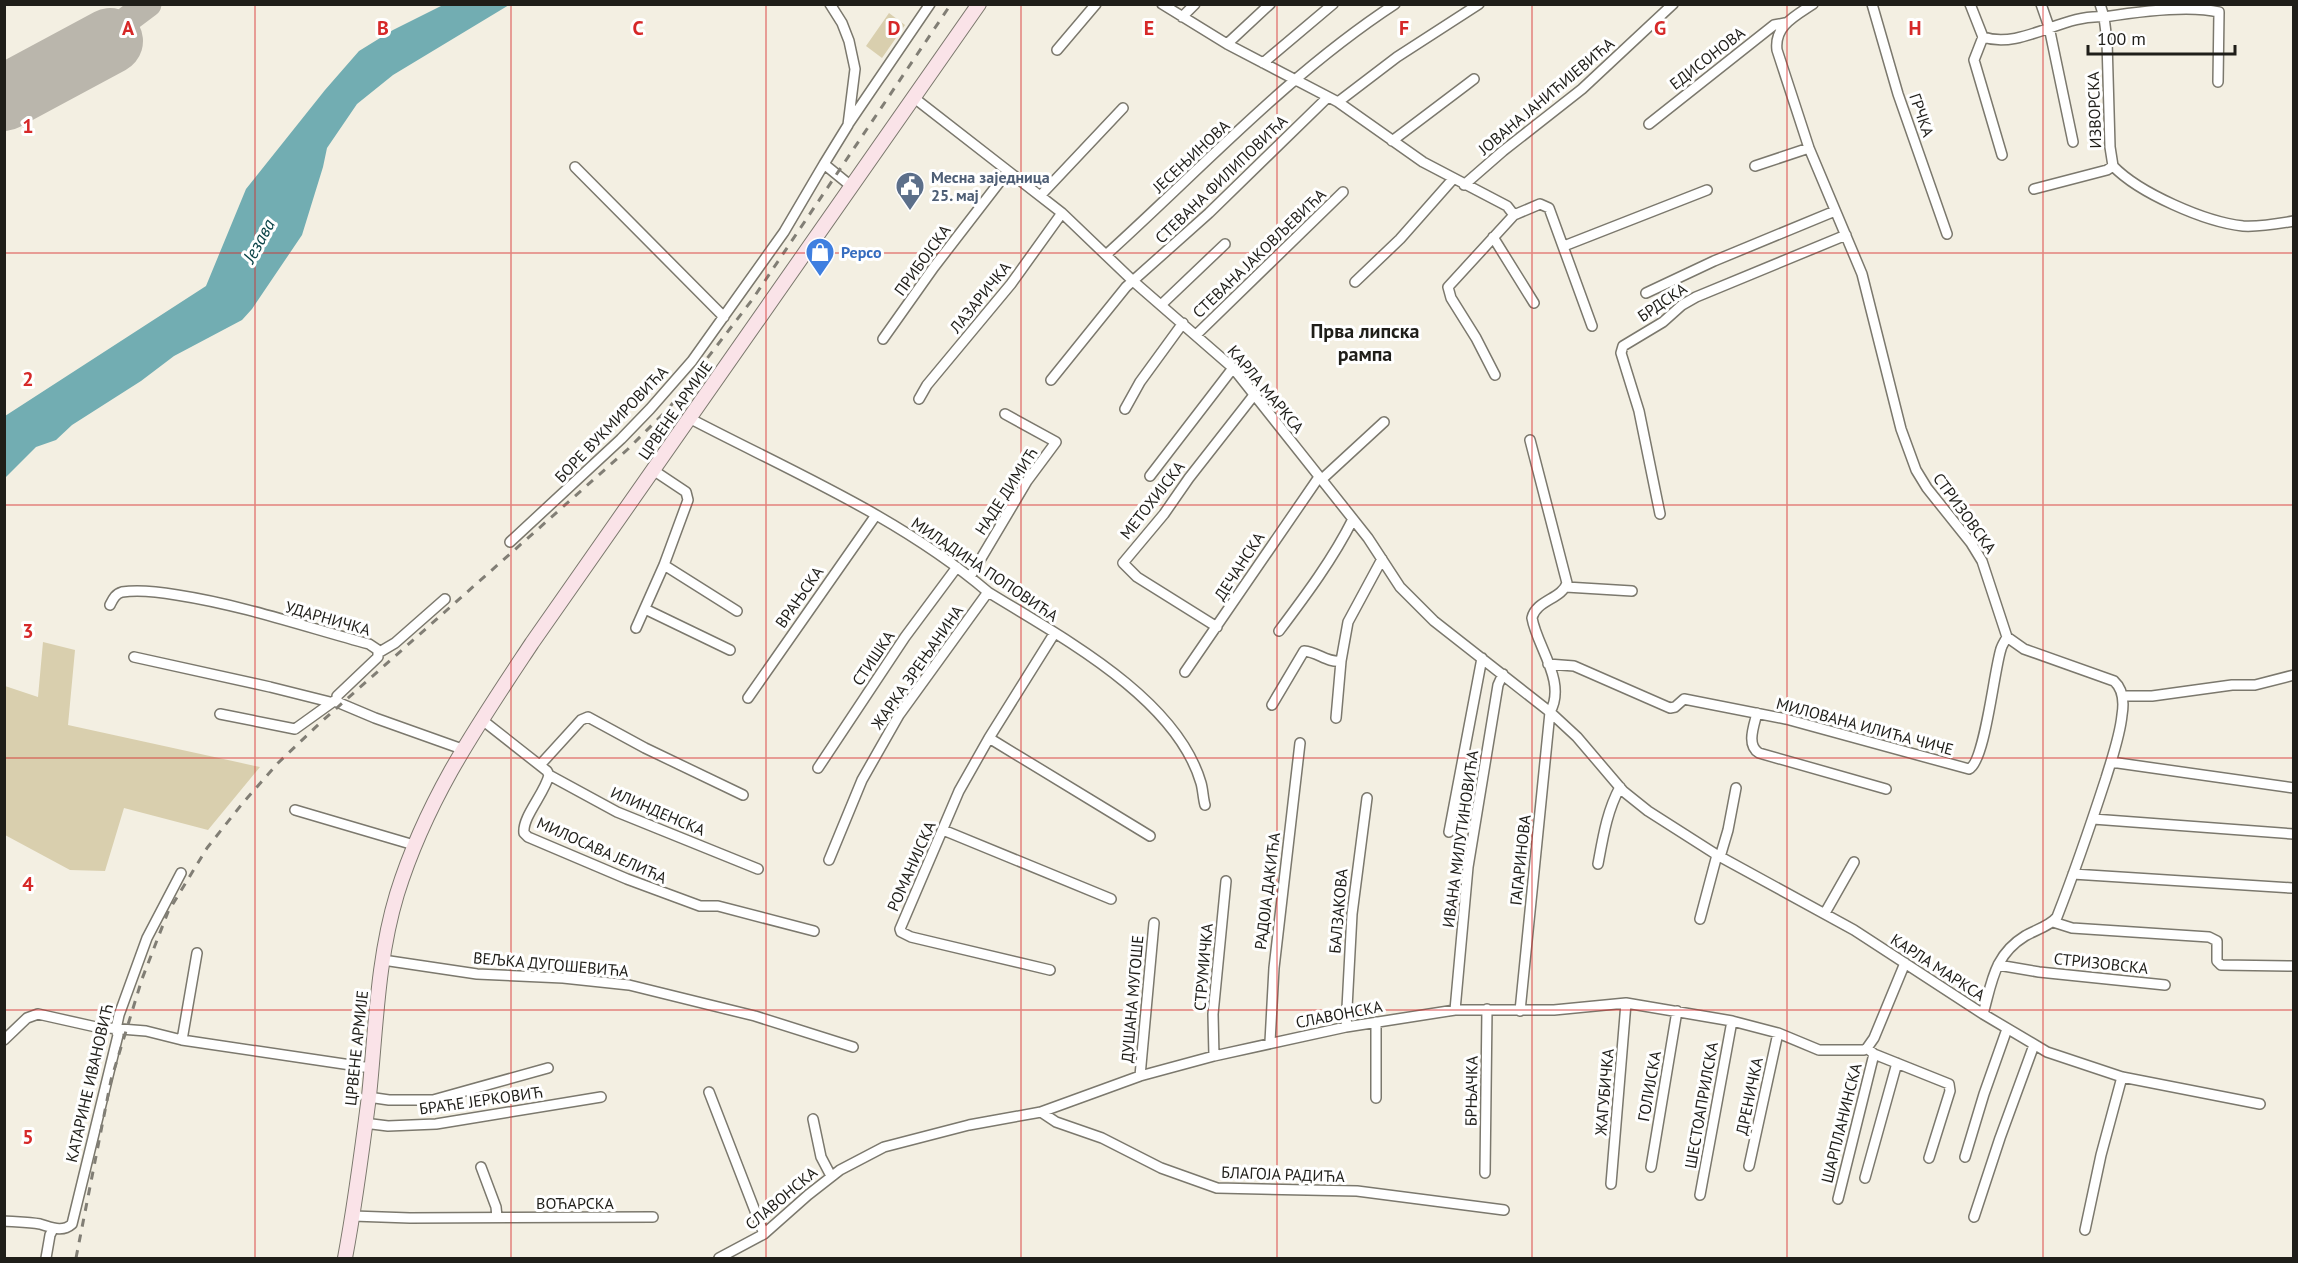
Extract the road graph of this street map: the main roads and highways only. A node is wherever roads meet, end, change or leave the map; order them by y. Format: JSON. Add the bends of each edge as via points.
{"nodes":[{"id":1,"x":979,"y":4,"type":"edge"},
{"id":2,"x":345,"y":1258,"type":"edge"}],
"edges":[{"from":1,"to":2,"type":"main road","name":"ЦРВЕНЕ АРМИЈЕ","via":[[481,719],[439,790],[414,845],[383,960],[369,1097]]}]}
